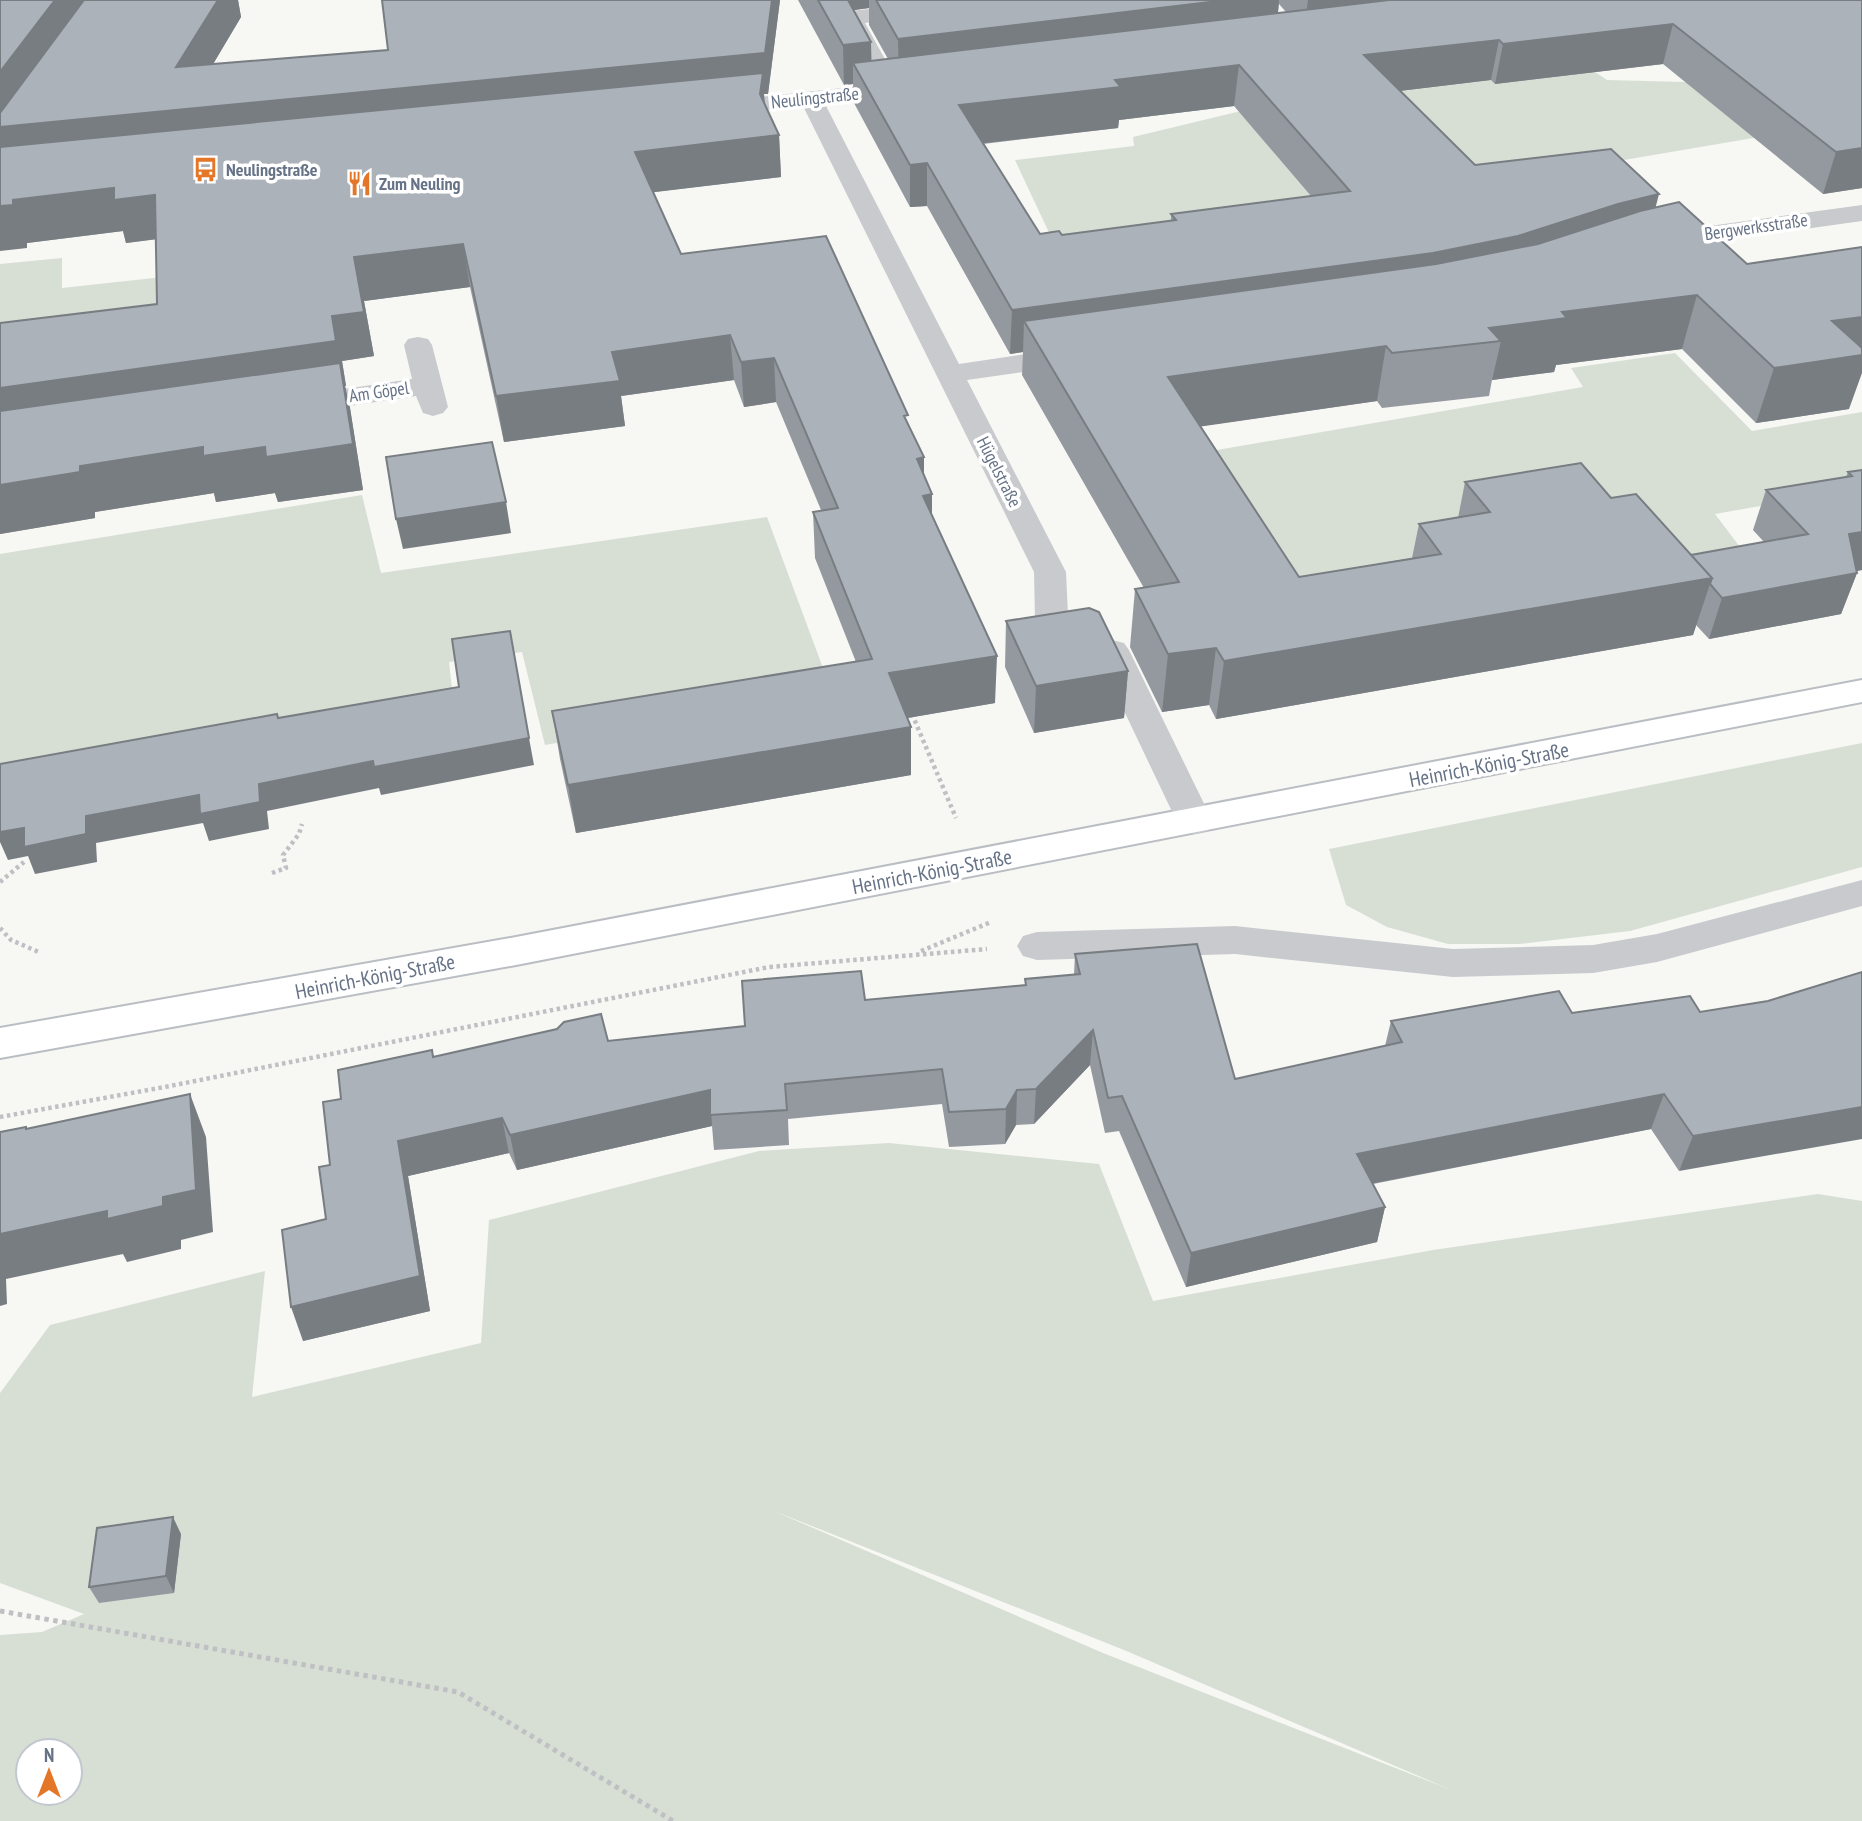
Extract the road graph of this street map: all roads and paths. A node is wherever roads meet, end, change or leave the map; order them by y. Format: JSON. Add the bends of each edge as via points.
{"nodes":[{"id":1,"x":943,"y":8,"type":"edge"},
{"id":2,"x":930,"y":85,"type":"edge"},
{"id":3,"x":890,"y":90,"type":"junction"},
{"id":4,"x":811,"y":99,"type":"junction"},
{"id":5,"x":691,"y":112,"type":"edge"},
{"id":6,"x":1862,"y":213,"type":"edge"},
{"id":7,"x":1642,"y":249,"type":"edge"},
{"id":8,"x":418,"y":345,"type":"dead end"},
{"id":9,"x":1099,"y":353,"type":"edge"},
{"id":10,"x":949,"y":374,"type":"junction"},
{"id":11,"x":270,"y":409,"type":"edge"},
{"id":12,"x":1862,"y":691,"type":"edge"},
{"id":13,"x":911,"y":713,"type":"dead end"},
{"id":14,"x":1195,"y":822,"type":"junction"},
{"id":15,"x":302,"y":824,"type":"dead end"},
{"id":16,"x":24,"y":862,"type":"edge"},
{"id":17,"x":975,"y":864,"type":"junction"},
{"id":18,"x":272,"y":873,"type":"dead end"},
{"id":19,"x":0,"y":882,"type":"edge"},
{"id":20,"x":1862,"y":892,"type":"edge"},
{"id":21,"x":1001,"y":917,"type":"dead end"},
{"id":22,"x":0,"y":928,"type":"edge"},
{"id":23,"x":1037,"y":946,"type":"joint"},
{"id":24,"x":41,"y":953,"type":"dead end"},
{"id":25,"x":917,"y":953,"type":"junction"},
{"id":26,"x":0,"y":1043,"type":"edge"},
{"id":27,"x":0,"y":1117,"type":"edge"},
{"id":28,"x":0,"y":1611,"type":"edge"},
{"id":29,"x":673,"y":1821,"type":"edge"}],
"edges":[{"from":1,"to":3,"type":"street","via":[[851,18]]},
{"from":2,"to":3,"type":"street","name":"Neulingstraße"},
{"from":3,"to":4,"type":"street","name":"Neulingstraße"},
{"from":4,"to":5,"type":"street","name":"Neulingstraße"},
{"from":4,"to":10,"type":"street","name":"Hügelstraße"},
{"from":6,"to":7,"type":"street","name":"Bergwerksstraße","via":[[1695,236]]},
{"from":8,"to":11,"type":"street","name":"Am Göpel","via":[[429,397]]},
{"from":9,"to":10,"type":"street"},
{"from":10,"to":14,"type":"street","name":"Hügelstraße","via":[[1050,572],[1052,620],[1112,650]]},
{"from":12,"to":14,"type":"main road","name":"Heinrich-König-Straße"},
{"from":13,"to":17,"type":"path"},
{"from":14,"to":17,"type":"main road","name":"Heinrich-König-Straße"},
{"from":15,"to":18,"type":"path","via":[[283,855],[286,868]]},
{"from":16,"to":19,"type":"path"},
{"from":17,"to":26,"type":"main road","name":"Heinrich-König-Straße","via":[[221,1006]]},
{"from":20,"to":23,"type":"street","via":[[1657,948],[1593,959],[1453,962],[1235,940]]},
{"from":21,"to":25,"type":"path"},
{"from":22,"to":24,"type":"path","via":[[11,940]]},
{"from":23,"to":25,"type":"path"},
{"from":25,"to":27,"type":"path","via":[[769,967]]},
{"from":28,"to":29,"type":"path","via":[[458,1692]]}]}
